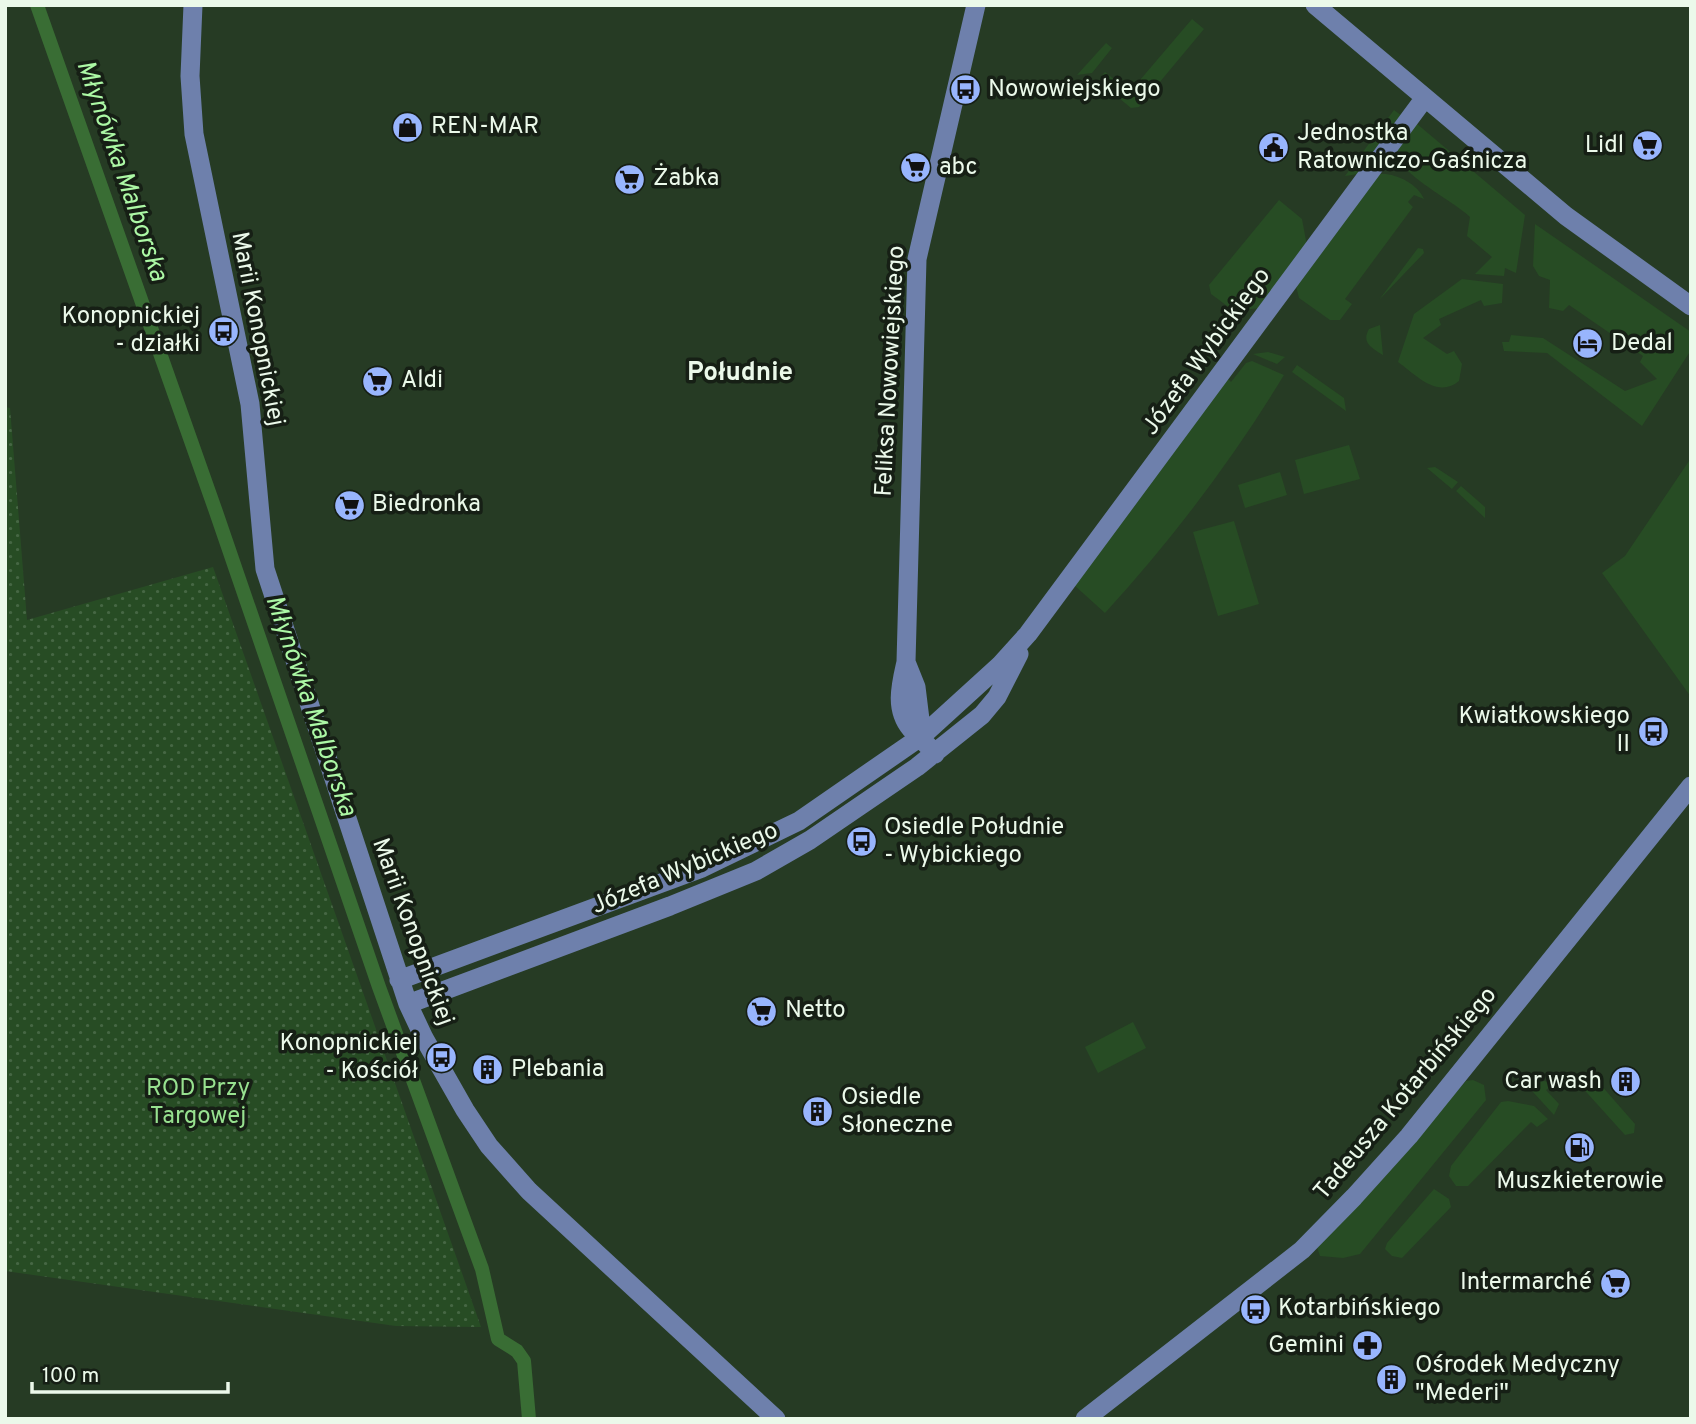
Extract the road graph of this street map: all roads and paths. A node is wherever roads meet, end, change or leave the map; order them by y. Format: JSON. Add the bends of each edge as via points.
{"nodes":[{"id":1,"x":193,"y":5,"type":"edge"},
{"id":2,"x":976,"y":5,"type":"edge"},
{"id":3,"x":1315,"y":5,"type":"edge"},
{"id":4,"x":1424,"y":99,"type":"junction"},
{"id":5,"x":1691,"y":306,"type":"edge"},
{"id":6,"x":1028,"y":634,"type":"junction"},
{"id":7,"x":922,"y":736,"type":"junction"},
{"id":8,"x":934,"y":754,"type":"junction"},
{"id":9,"x":1691,"y":786,"type":"edge"},
{"id":10,"x":399,"y":980,"type":"junction"},
{"id":11,"x":408,"y":1004,"type":"junction"},
{"id":12,"x":776,"y":1419,"type":"edge"},
{"id":13,"x":1085,"y":1419,"type":"edge"}],
"edges":[{"from":1,"to":10,"type":"street","name":"Marii Konopnickiej","via":[[194,134],[250,404],[265,569]]},
{"from":2,"to":7,"type":"street","name":"Feliksa Nowowiejskiego","via":[[917,259],[906,662],[899,693],[911,729]]},
{"from":3,"to":4,"type":"street"},
{"from":4,"to":5,"type":"street","via":[[1566,216]]},
{"from":4,"to":6,"type":"street","name":"Józefa Wybickiego"},
{"from":6,"to":7,"type":"street","name":"Józefa Wybickiego"},
{"from":6,"to":8,"type":"street","name":"Józefa Wybickiego","via":[[997,696],[982,715]]},
{"from":7,"to":8,"type":"street","name":"Feliksa Nowowiejskiego"},
{"from":7,"to":10,"type":"street","name":"Józefa Wybickiego","via":[[828,803],[747,849]]},
{"from":8,"to":11,"type":"street","name":"Józefa Wybickiego","via":[[854,813],[756,870]]},
{"from":9,"to":13,"type":"street","name":"Tadeusza Kotarbińskiego","via":[[1409,1136],[1354,1197],[1302,1250]]},
{"from":10,"to":11,"type":"street","name":"Marii Konopnickiej"},
{"from":11,"to":12,"type":"street","name":"Marii Konopnickiej","via":[[489,1146],[529,1191]]}]}
